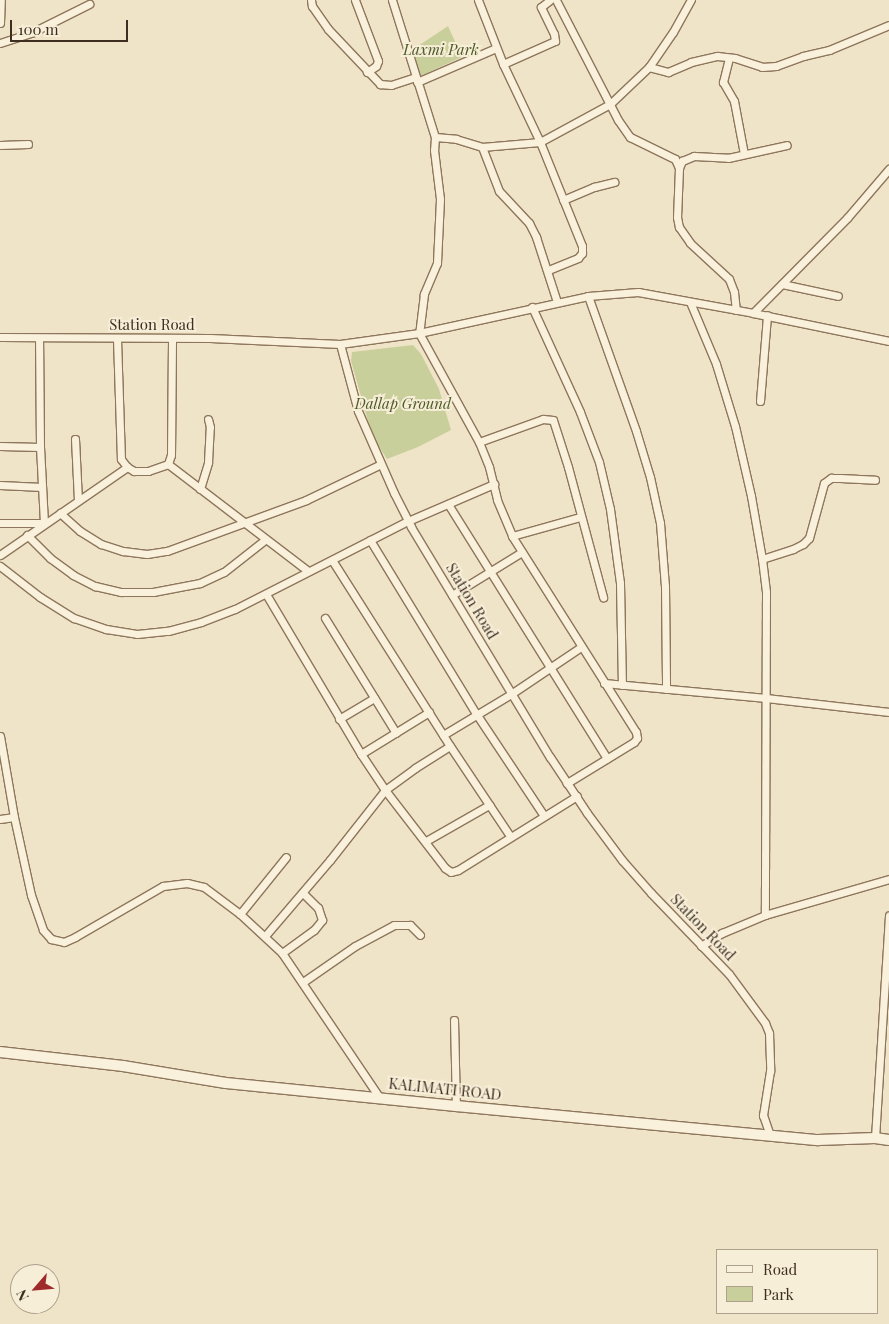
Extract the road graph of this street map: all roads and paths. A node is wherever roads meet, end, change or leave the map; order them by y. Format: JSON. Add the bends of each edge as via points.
{"nodes":[{"id":1,"x":1,"y":0,"type":"edge"},
{"id":2,"x":311,"y":0,"type":"edge"},
{"id":3,"x":355,"y":0,"type":"edge"},
{"id":4,"x":392,"y":0,"type":"edge"},
{"id":5,"x":478,"y":0,"type":"edge"},
{"id":6,"x":550,"y":0,"type":"edge"},
{"id":7,"x":556,"y":0,"type":"edge"},
{"id":8,"x":691,"y":0,"type":"edge"},
{"id":9,"x":89,"y":4,"type":"dead end"},
{"id":10,"x":0,"y":23,"type":"edge"},
{"id":11,"x":889,"y":25,"type":"edge"},
{"id":12,"x":0,"y":43,"type":"edge"},
{"id":13,"x":496,"y":48,"type":"junction"},
{"id":14,"x":729,"y":58,"type":"junction"},
{"id":15,"x":503,"y":64,"type":"junction"},
{"id":16,"x":649,"y":67,"type":"junction"},
{"id":17,"x":367,"y":72,"type":"junction"},
{"id":18,"x":416,"y":79,"type":"junction"},
{"id":19,"x":610,"y":104,"type":"junction"},
{"id":20,"x":436,"y":137,"type":"junction"},
{"id":21,"x":540,"y":142,"type":"junction"},
{"id":22,"x":28,"y":144,"type":"dead end"},
{"id":23,"x":0,"y":145,"type":"edge"},
{"id":24,"x":786,"y":145,"type":"dead end"},
{"id":25,"x":482,"y":147,"type":"junction"},
{"id":26,"x":744,"y":154,"type":"junction"},
{"id":27,"x":679,"y":168,"type":"junction"},
{"id":28,"x":889,"y":169,"type":"edge"},
{"id":29,"x":614,"y":182,"type":"dead end"},
{"id":30,"x":563,"y":200,"type":"junction"},
{"id":31,"x":548,"y":270,"type":"junction"},
{"id":32,"x":782,"y":284,"type":"junction"},
{"id":33,"x":588,"y":296,"type":"junction"},
{"id":34,"x":838,"y":296,"type":"dead end"},
{"id":35,"x":557,"y":302,"type":"junction"},
{"id":36,"x":690,"y":302,"type":"junction"},
{"id":37,"x":532,"y":307,"type":"junction"},
{"id":38,"x":736,"y":310,"type":"junction"},
{"id":39,"x":753,"y":312,"type":"junction"},
{"id":40,"x":767,"y":315,"type":"junction"},
{"id":41,"x":419,"y":333,"type":"junction"},
{"id":42,"x":0,"y":338,"type":"edge"},
{"id":43,"x":39,"y":338,"type":"junction"},
{"id":44,"x":117,"y":339,"type":"junction"},
{"id":45,"x":172,"y":339,"type":"junction"},
{"id":46,"x":887,"y":340,"type":"edge"},
{"id":47,"x":340,"y":344,"type":"junction"},
{"id":48,"x":760,"y":401,"type":"dead end"},
{"id":49,"x":208,"y":419,"type":"dead end"},
{"id":50,"x":76,"y":439,"type":"dead end"},
{"id":51,"x":479,"y":442,"type":"junction"},
{"id":52,"x":0,"y":446,"type":"edge"},
{"id":53,"x":40,"y":446,"type":"junction"},
{"id":54,"x":168,"y":464,"type":"junction"},
{"id":55,"x":381,"y":464,"type":"junction"},
{"id":56,"x":127,"y":467,"type":"junction"},
{"id":57,"x":875,"y":480,"type":"dead end"},
{"id":58,"x":494,"y":484,"type":"junction"},
{"id":59,"x":0,"y":485,"type":"edge"},
{"id":60,"x":42,"y":487,"type":"junction"},
{"id":61,"x":200,"y":489,"type":"junction"},
{"id":62,"x":78,"y":500,"type":"junction"},
{"id":63,"x":448,"y":504,"type":"junction"},
{"id":64,"x":60,"y":513,"type":"junction"},
{"id":65,"x":580,"y":517,"type":"junction"},
{"id":66,"x":242,"y":521,"type":"junction"},
{"id":67,"x":408,"y":521,"type":"junction"},
{"id":68,"x":0,"y":523,"type":"edge"},
{"id":69,"x":44,"y":523,"type":"junction"},
{"id":70,"x":26,"y":535,"type":"junction"},
{"id":71,"x":512,"y":536,"type":"junction"},
{"id":72,"x":266,"y":539,"type":"junction"},
{"id":73,"x":370,"y":540,"type":"junction"},
{"id":74,"x":522,"y":552,"type":"junction"},
{"id":75,"x":0,"y":555,"type":"edge"},
{"id":76,"x":762,"y":559,"type":"junction"},
{"id":77,"x":332,"y":560,"type":"junction"},
{"id":78,"x":0,"y":566,"type":"edge"},
{"id":79,"x":308,"y":571,"type":"junction"},
{"id":80,"x":490,"y":571,"type":"junction"},
{"id":81,"x":266,"y":594,"type":"junction"},
{"id":82,"x":452,"y":595,"type":"junction"},
{"id":83,"x":603,"y":597,"type":"dead end"},
{"id":84,"x":324,"y":618,"type":"dead end"},
{"id":85,"x":581,"y":647,"type":"junction"},
{"id":86,"x":550,"y":668,"type":"junction"},
{"id":87,"x":604,"y":683,"type":"junction"},
{"id":88,"x":622,"y":684,"type":"junction"},
{"id":89,"x":666,"y":689,"type":"junction"},
{"id":90,"x":511,"y":694,"type":"junction"},
{"id":91,"x":374,"y":698,"type":"junction"},
{"id":92,"x":766,"y":698,"type":"junction"},
{"id":93,"x":429,"y":712,"type":"junction"},
{"id":94,"x":889,"y":712,"type":"edge"},
{"id":95,"x":478,"y":715,"type":"junction"},
{"id":96,"x":339,"y":719,"type":"junction"},
{"id":97,"x":396,"y":733,"type":"junction"},
{"id":98,"x":443,"y":735,"type":"junction"},
{"id":99,"x":0,"y":736,"type":"edge"},
{"id":100,"x":450,"y":746,"type":"junction"},
{"id":101,"x":361,"y":754,"type":"junction"},
{"id":102,"x":606,"y":758,"type":"junction"},
{"id":103,"x":567,"y":782,"type":"junction"},
{"id":104,"x":385,"y":790,"type":"junction"},
{"id":105,"x":577,"y":796,"type":"junction"},
{"id":106,"x":489,"y":805,"type":"junction"},
{"id":107,"x":544,"y":816,"type":"junction"},
{"id":108,"x":14,"y":817,"type":"junction"},
{"id":109,"x":0,"y":819,"type":"edge"},
{"id":110,"x":510,"y":836,"type":"junction"},
{"id":111,"x":426,"y":841,"type":"junction"},
{"id":112,"x":286,"y":857,"type":"dead end"},
{"id":113,"x":889,"y":879,"type":"edge"},
{"id":114,"x":303,"y":892,"type":"junction"},
{"id":115,"x":240,"y":914,"type":"junction"},
{"id":116,"x":889,"y":914,"type":"edge"},
{"id":117,"x":765,"y":915,"type":"junction"},
{"id":118,"x":420,"y":934,"type":"dead end"},
{"id":119,"x":266,"y":936,"type":"junction"},
{"id":120,"x":701,"y":946,"type":"junction"},
{"id":121,"x":282,"y":954,"type":"junction"},
{"id":122,"x":303,"y":982,"type":"junction"},
{"id":123,"x":454,"y":1020,"type":"dead end"},
{"id":124,"x":0,"y":1052,"type":"edge"},
{"id":125,"x":379,"y":1097,"type":"junction"},
{"id":126,"x":456,"y":1106,"type":"junction"},
{"id":127,"x":770,"y":1134,"type":"junction"},
{"id":128,"x":875,"y":1138,"type":"junction"},
{"id":129,"x":889,"y":1140,"type":"edge"}],
"edges":[{"from":1,"to":10,"type":"street"},
{"from":2,"to":17,"type":"street","via":[[328,29]]},
{"from":3,"to":17,"type":"street","via":[[378,60],[376,66]]},
{"from":4,"to":18,"type":"street"},
{"from":5,"to":13,"type":"street"},
{"from":6,"to":15,"type":"street","via":[[541,7],[555,41]]},
{"from":7,"to":19,"type":"street"},
{"from":8,"to":16,"type":"street"},
{"from":9,"to":12,"type":"street","via":[[32,32]]},
{"from":11,"to":14,"type":"street","via":[[829,50],[776,66],[762,67]]},
{"from":13,"to":15,"type":"street"},
{"from":13,"to":18,"type":"street"},
{"from":14,"to":16,"type":"street","via":[[702,59],[668,72]]},
{"from":14,"to":26,"type":"street","via":[[723,82],[734,101]]},
{"from":15,"to":21,"type":"street"},
{"from":16,"to":19,"type":"street"},
{"from":17,"to":18,"type":"street","via":[[386,86]]},
{"from":18,"to":20,"type":"street"},
{"from":19,"to":21,"type":"street"},
{"from":19,"to":27,"type":"street","via":[[630,137],[675,159]]},
{"from":20,"to":25,"type":"street","via":[[456,138]]},
{"from":20,"to":41,"type":"street","via":[[434,150],[440,200],[437,263],[424,294]]},
{"from":21,"to":25,"type":"street"},
{"from":21,"to":30,"type":"street"},
{"from":22,"to":23,"type":"street"},
{"from":24,"to":26,"type":"street"},
{"from":25,"to":31,"type":"street","via":[[499,191],[529,223]]},
{"from":26,"to":27,"type":"street","via":[[728,158],[694,156],[682,161]]},
{"from":27,"to":38,"type":"street","via":[[679,227],[690,243],[729,279]]},
{"from":28,"to":32,"type":"street","via":[[847,218]]},
{"from":29,"to":30,"type":"street"},
{"from":30,"to":31,"type":"street","via":[[582,253],[578,258]]},
{"from":31,"to":35,"type":"street"},
{"from":32,"to":34,"type":"street"},
{"from":32,"to":39,"type":"street"},
{"from":33,"to":35,"type":"street"},
{"from":33,"to":36,"type":"street","via":[[638,292]]},
{"from":33,"to":89,"type":"street","via":[[636,431],[660,523],[666,586]]},
{"from":35,"to":37,"type":"street"},
{"from":36,"to":38,"type":"street"},
{"from":36,"to":76,"type":"street","via":[[716,364],[735,426]]},
{"from":37,"to":41,"type":"street"},
{"from":37,"to":88,"type":"street","via":[[580,412],[610,509],[620,583]]},
{"from":38,"to":39,"type":"street"},
{"from":39,"to":40,"type":"street"},
{"from":40,"to":46,"type":"street"},
{"from":40,"to":48,"type":"street"},
{"from":41,"to":47,"type":"street"},
{"from":41,"to":51,"type":"street"},
{"from":42,"to":43,"type":"street","name":"Station Road"},
{"from":43,"to":44,"type":"street","name":"Station Road"},
{"from":43,"to":53,"type":"street"},
{"from":44,"to":45,"type":"street","name":"Station Road"},
{"from":44,"to":56,"type":"street","via":[[119,448]]},
{"from":45,"to":47,"type":"street","name":"Station Road"},
{"from":45,"to":54,"type":"street","via":[[173,440]]},
{"from":47,"to":55,"type":"street","name":"Station Road","via":[[358,411]]},
{"from":49,"to":61,"type":"street","via":[[208,462]]},
{"from":50,"to":62,"type":"street"},
{"from":51,"to":58,"type":"street"},
{"from":51,"to":65,"type":"street","via":[[543,419],[553,420]]},
{"from":52,"to":53,"type":"street"},
{"from":53,"to":60,"type":"street"},
{"from":54,"to":56,"type":"street","via":[[148,471],[134,471]]},
{"from":54,"to":61,"type":"street"},
{"from":55,"to":66,"type":"street","via":[[306,500]]},
{"from":55,"to":67,"type":"street","name":"Station Road"},
{"from":56,"to":62,"type":"street"},
{"from":57,"to":76,"type":"street","via":[[831,478],[824,483],[809,538],[793,549]]},
{"from":58,"to":63,"type":"street"},
{"from":58,"to":71,"type":"street"},
{"from":59,"to":60,"type":"street"},
{"from":60,"to":69,"type":"street"},
{"from":61,"to":66,"type":"street"},
{"from":62,"to":64,"type":"street"},
{"from":63,"to":67,"type":"street"},
{"from":63,"to":80,"type":"street"},
{"from":64,"to":66,"type":"street","via":[[101,544],[147,554],[187,545]]},
{"from":64,"to":69,"type":"street"},
{"from":65,"to":71,"type":"street"},
{"from":65,"to":83,"type":"street"},
{"from":66,"to":72,"type":"street"},
{"from":67,"to":73,"type":"street"},
{"from":67,"to":82,"type":"street","name":"Station Road"},
{"from":68,"to":69,"type":"street"},
{"from":69,"to":70,"type":"street"},
{"from":70,"to":72,"type":"street","via":[[73,575],[96,586],[121,592],[153,592],[200,583],[224,572]]},
{"from":70,"to":75,"type":"street"},
{"from":71,"to":74,"type":"street"},
{"from":72,"to":79,"type":"street"},
{"from":73,"to":77,"type":"street"},
{"from":73,"to":95,"type":"street"},
{"from":74,"to":80,"type":"street"},
{"from":74,"to":85,"type":"street"},
{"from":76,"to":92,"type":"street","via":[[766,592]]},
{"from":77,"to":79,"type":"street"},
{"from":77,"to":93,"type":"street"},
{"from":78,"to":81,"type":"street","via":[[74,618],[106,629],[137,634],[168,631],[201,622]]},
{"from":79,"to":81,"type":"street"},
{"from":80,"to":82,"type":"street"},
{"from":80,"to":86,"type":"street"},
{"from":81,"to":96,"type":"street"},
{"from":82,"to":90,"type":"street","name":"Station Road"},
{"from":84,"to":91,"type":"street"},
{"from":85,"to":86,"type":"street"},
{"from":85,"to":87,"type":"street"},
{"from":86,"to":90,"type":"street"},
{"from":86,"to":102,"type":"street"},
{"from":87,"to":88,"type":"street"},
{"from":87,"to":102,"type":"street","via":[[637,738]]},
{"from":88,"to":89,"type":"street"},
{"from":89,"to":92,"type":"street"},
{"from":90,"to":95,"type":"street"},
{"from":90,"to":103,"type":"street","name":"Station Road"},
{"from":91,"to":96,"type":"street"},
{"from":91,"to":97,"type":"street"},
{"from":92,"to":94,"type":"street"},
{"from":92,"to":117,"type":"street"},
{"from":93,"to":97,"type":"street"},
{"from":93,"to":98,"type":"street"},
{"from":95,"to":98,"type":"street"},
{"from":95,"to":107,"type":"street"},
{"from":96,"to":101,"type":"street"},
{"from":97,"to":101,"type":"street"},
{"from":98,"to":100,"type":"street"},
{"from":99,"to":108,"type":"street"},
{"from":100,"to":104,"type":"street"},
{"from":100,"to":106,"type":"street"},
{"from":101,"to":104,"type":"street"},
{"from":102,"to":103,"type":"street"},
{"from":103,"to":105,"type":"street","name":"Station Road"},
{"from":104,"to":111,"type":"street"},
{"from":104,"to":114,"type":"street"},
{"from":105,"to":107,"type":"street"},
{"from":105,"to":120,"type":"street","name":"Station Road","via":[[622,860]]},
{"from":106,"to":110,"type":"street"},
{"from":106,"to":111,"type":"street"},
{"from":107,"to":110,"type":"street"},
{"from":108,"to":109,"type":"street"},
{"from":108,"to":115,"type":"street","via":[[36,915],[51,939],[64,942],[76,937],[151,892],[173,883],[204,887]]},
{"from":110,"to":111,"type":"street","via":[[451,872]]},
{"from":112,"to":115,"type":"street"},
{"from":113,"to":117,"type":"street"},
{"from":114,"to":119,"type":"street"},
{"from":114,"to":121,"type":"street","via":[[318,908],[322,920]]},
{"from":115,"to":119,"type":"street"},
{"from":116,"to":128,"type":"street"},
{"from":117,"to":120,"type":"street","via":[[722,933]]},
{"from":118,"to":122,"type":"street","via":[[410,926],[394,925],[355,946]]},
{"from":119,"to":121,"type":"street"},
{"from":120,"to":127,"type":"street","name":"Station Road","via":[[741,988],[765,1023],[770,1071],[763,1115]]},
{"from":121,"to":122,"type":"street"},
{"from":122,"to":125,"type":"street"},
{"from":123,"to":126,"type":"street"},
{"from":124,"to":125,"type":"main road","name":"KALIMATI ROAD","via":[[123,1066],[226,1083]]},
{"from":125,"to":126,"type":"main road","name":"KALIMATI ROAD"},
{"from":126,"to":127,"type":"main road","name":"KALIMATI ROAD"},
{"from":127,"to":128,"type":"main road","name":"KALIMATI ROAD","via":[[818,1140]]},
{"from":128,"to":129,"type":"main road","name":"KALIMATI ROAD"}]}
